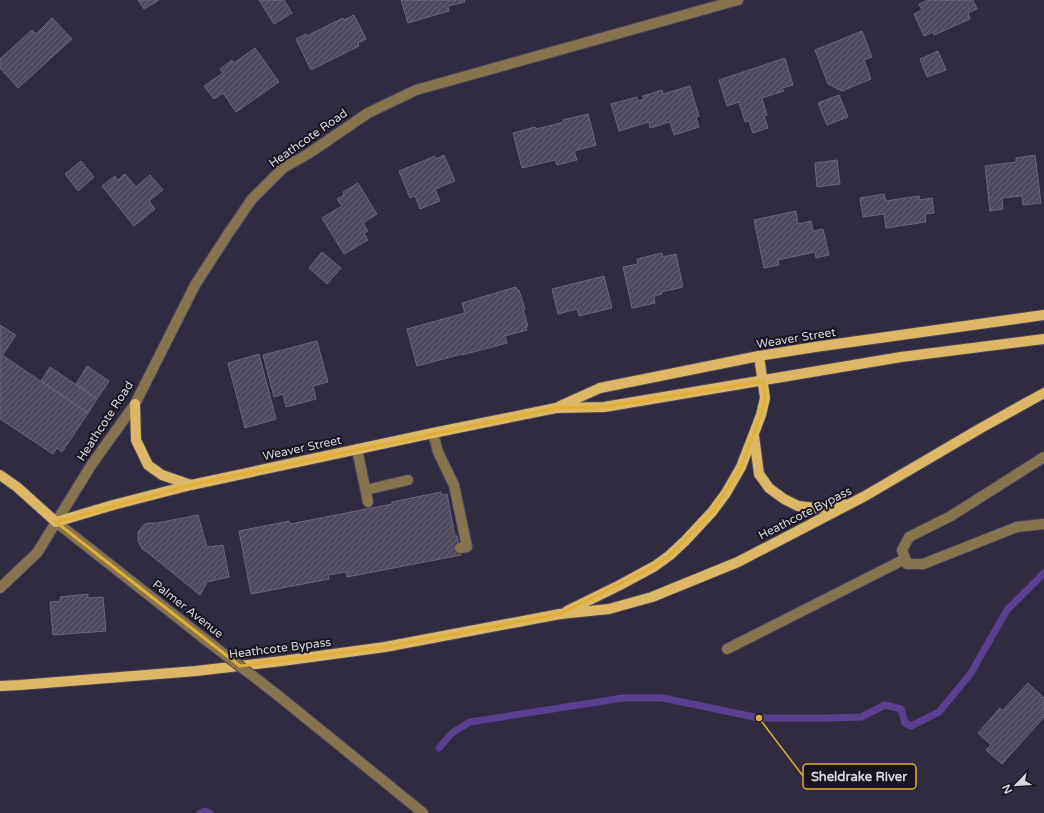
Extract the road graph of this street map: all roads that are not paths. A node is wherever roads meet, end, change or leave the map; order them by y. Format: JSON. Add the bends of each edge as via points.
{"nodes":[{"id":1,"x":738,"y":0,"type":"edge"},
{"id":2,"x":1044,"y":315,"type":"edge"},
{"id":3,"x":1044,"y":339,"type":"edge"},
{"id":4,"x":759,"y":356,"type":"junction"},
{"id":5,"x":763,"y":381,"type":"junction"},
{"id":6,"x":1044,"y":393,"type":"edge"},
{"id":7,"x":134,"y":404,"type":"junction"},
{"id":8,"x":556,"y":408,"type":"junction"},
{"id":9,"x":433,"y":433,"type":"junction"},
{"id":10,"x":754,"y":434,"type":"junction"},
{"id":11,"x":357,"y":449,"type":"junction"},
{"id":12,"x":1044,"y":457,"type":"edge"},
{"id":13,"x":0,"y":476,"type":"edge"},
{"id":14,"x":408,"y":480,"type":"dead end"},
{"id":15,"x":191,"y":485,"type":"junction"},
{"id":16,"x":366,"y":490,"type":"junction"},
{"id":17,"x":865,"y":496,"type":"junction"},
{"id":18,"x":368,"y":502,"type":"dead end"},
{"id":19,"x":56,"y":522,"type":"junction"},
{"id":20,"x":1044,"y":524,"type":"edge"},
{"id":21,"x":460,"y":548,"type":"dead end"},
{"id":22,"x":905,"y":559,"type":"junction"},
{"id":23,"x":0,"y":588,"type":"edge"},
{"id":24,"x":560,"y":614,"type":"junction"},
{"id":25,"x":727,"y":649,"type":"dead end"},
{"id":26,"x":0,"y":686,"type":"edge"},
{"id":27,"x":420,"y":810,"type":"edge"}],
"edges":[{"from":1,"to":7,"type":"street","name":"Heathcote Road","via":[[416,90],[368,113],[283,168],[252,199],[195,284]]},
{"from":2,"to":4,"type":"main road","name":"Weaver Street"},
{"from":3,"to":5,"type":"main road","name":"Weaver Street","via":[[901,357]]},
{"from":4,"to":5,"type":"main road","name":"Heathcote Bypass"},
{"from":4,"to":8,"type":"main road","name":"Weaver Street","via":[[600,388]]},
{"from":5,"to":8,"type":"main road","name":"Weaver Street","via":[[604,407]]},
{"from":5,"to":10,"type":"main road","name":"Heathcote Bypass","via":[[765,398]]},
{"from":6,"to":17,"type":"main road","name":"Heathcote Bypass"},
{"from":7,"to":15,"type":"main road","via":[[136,440],[148,465],[162,475]]},
{"from":7,"to":19,"type":"street","name":"Heathcote Road"},
{"from":8,"to":9,"type":"main road","name":"Weaver Street"},
{"from":9,"to":11,"type":"main road","name":"Weaver Street"},
{"from":9,"to":21,"type":"street","via":[[438,452],[454,485],[467,547]]},
{"from":10,"to":17,"type":"main road","via":[[759,474],[769,488],[784,499],[798,506],[815,508],[832,506]]},
{"from":10,"to":24,"type":"main road","name":"Heathcote Bypass","via":[[741,467],[726,493],[712,512],[675,550],[655,566]]},
{"from":11,"to":15,"type":"main road","name":"Weaver Street"},
{"from":11,"to":16,"type":"street"},
{"from":12,"to":22,"type":"street","via":[[951,516],[909,537],[902,550]]},
{"from":13,"to":19,"type":"main road","name":"Palmer Avenue","via":[[17,487]]},
{"from":14,"to":16,"type":"street"},
{"from":15,"to":19,"type":"main road","name":"Weaver Street"},
{"from":16,"to":18,"type":"street"},
{"from":17,"to":24,"type":"main road","name":"Heathcote Bypass","via":[[738,562],[652,597],[609,609]]},
{"from":19,"to":23,"type":"street","name":"Heathcote Road","via":[[37,553]]},
{"from":19,"to":27,"type":"street","name":"Palmer Avenue","bridge":true},
{"from":20,"to":22,"type":"street","via":[[1017,527],[924,564],[907,564]]},
{"from":22,"to":25,"type":"street"},
{"from":24,"to":26,"type":"main road","name":"Heathcote Bypass","via":[[385,647],[282,661],[196,671]]}]}
